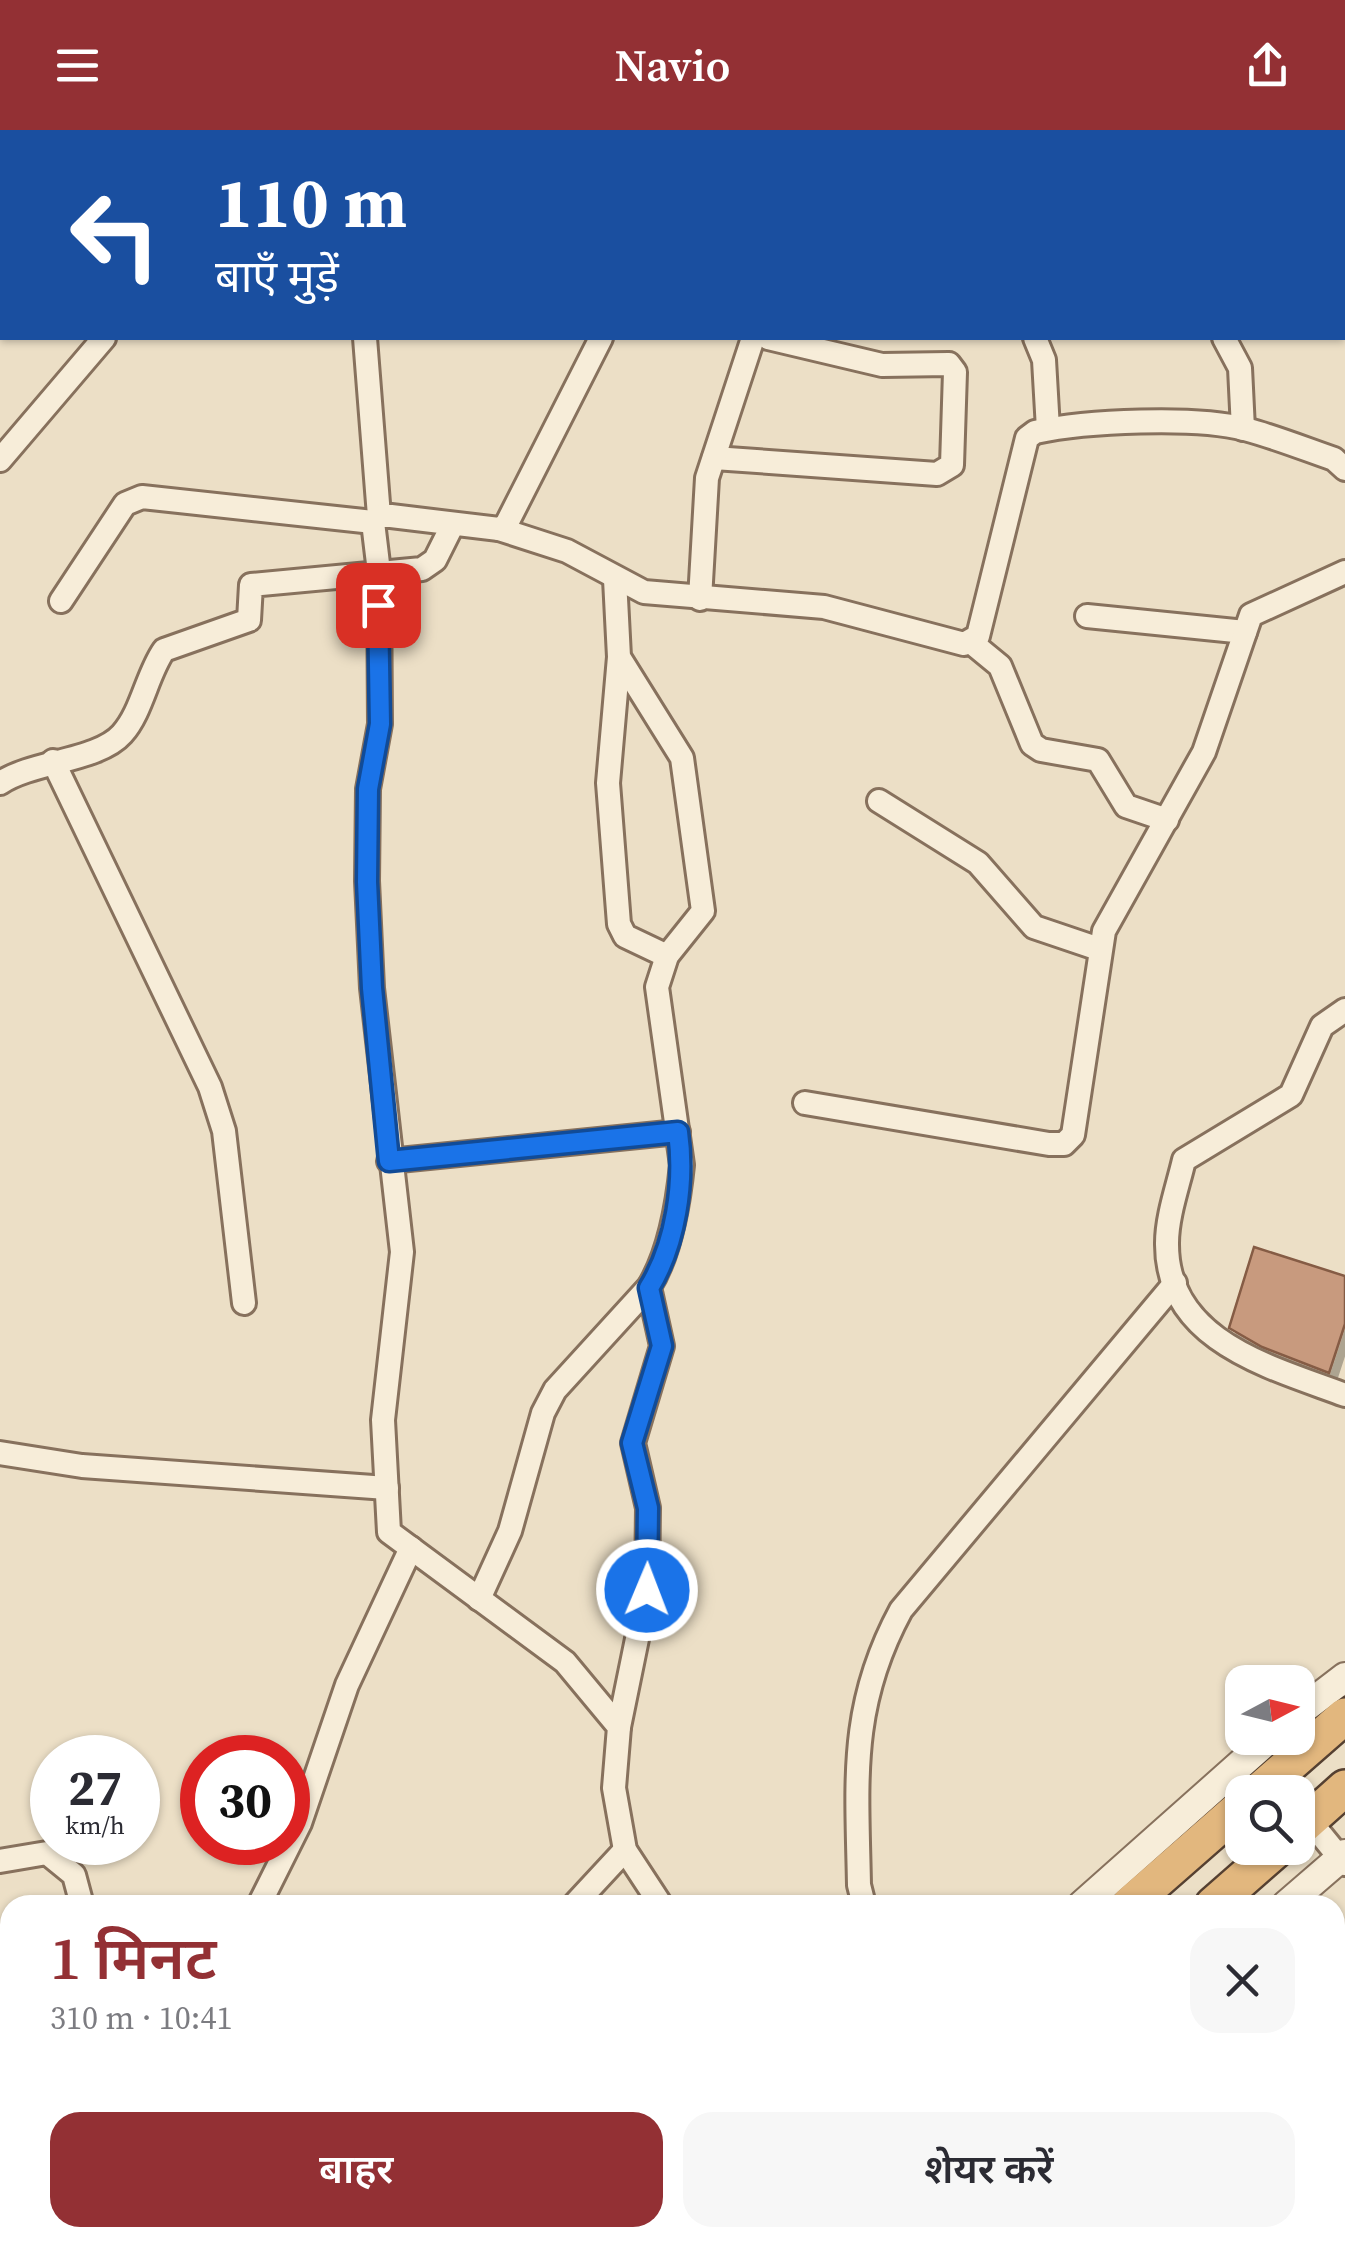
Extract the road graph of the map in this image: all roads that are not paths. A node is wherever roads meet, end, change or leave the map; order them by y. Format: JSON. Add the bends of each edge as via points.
{"nodes":[{"id":1,"x":102,"y":340,"type":"edge"},
{"id":2,"x":365,"y":340,"type":"edge"},
{"id":3,"x":601,"y":340,"type":"edge"},
{"id":4,"x":752,"y":340,"type":"edge"},
{"id":5,"x":776,"y":340,"type":"edge"},
{"id":6,"x":1036,"y":340,"type":"edge"},
{"id":7,"x":1225,"y":340,"type":"edge"},
{"id":8,"x":1243,"y":428,"type":"junction"},
{"id":9,"x":1048,"y":429,"type":"junction"},
{"id":10,"x":3,"y":450,"type":"edge"},
{"id":11,"x":714,"y":458,"type":"junction"},
{"id":12,"x":1345,"y":469,"type":"edge"},
{"id":13,"x":376,"y":519,"type":"junction"},
{"id":14,"x":453,"y":524,"type":"junction"},
{"id":15,"x":499,"y":529,"type":"junction"},
{"id":16,"x":378,"y":572,"type":"junction"},
{"id":17,"x":1345,"y":572,"type":"edge"},
{"id":18,"x":615,"y":579,"type":"junction"},
{"id":19,"x":700,"y":599,"type":"junction"},
{"id":20,"x":61,"y":601,"type":"dead end"},
{"id":21,"x":1087,"y":616,"type":"dead end"},
{"id":22,"x":1245,"y":632,"type":"junction"},
{"id":23,"x":972,"y":643,"type":"junction"},
{"id":24,"x":619,"y":657,"type":"junction"},
{"id":25,"x":54,"y":761,"type":"junction"},
{"id":26,"x":0,"y":783,"type":"edge"},
{"id":27,"x":879,"y":801,"type":"dead end"},
{"id":28,"x":1167,"y":820,"type":"junction"},
{"id":29,"x":1099,"y":950,"type":"junction"},
{"id":30,"x":667,"y":956,"type":"junction"},
{"id":31,"x":1345,"y":1010,"type":"edge"},
{"id":32,"x":805,"y":1103,"type":"dead end"},
{"id":33,"x":678,"y":1132,"type":"junction"},
{"id":34,"x":389,"y":1161,"type":"junction"},
{"id":35,"x":1175,"y":1283,"type":"junction"},
{"id":36,"x":649,"y":1288,"type":"junction"},
{"id":37,"x":244,"y":1303,"type":"dead end"},
{"id":38,"x":1345,"y":1395,"type":"edge"},
{"id":39,"x":0,"y":1453,"type":"edge"},
{"id":40,"x":387,"y":1488,"type":"junction"},
{"id":41,"x":411,"y":1548,"type":"junction"},
{"id":42,"x":479,"y":1599,"type":"junction"},
{"id":43,"x":1345,"y":1677,"type":"edge"},
{"id":44,"x":1315,"y":1700,"type":"edge"},
{"id":45,"x":1345,"y":1716,"type":"edge"},
{"id":46,"x":619,"y":1728,"type":"junction"},
{"id":47,"x":1251,"y":1755,"type":"edge"},
{"id":48,"x":1277,"y":1775,"type":"edge"},
{"id":49,"x":1345,"y":1788,"type":"edge"},
{"id":50,"x":1315,"y":1814,"type":"edge"},
{"id":51,"x":1225,"y":1821,"type":"edge"},
{"id":52,"x":1315,"y":1835,"type":"edge"},
{"id":53,"x":624,"y":1850,"type":"junction"},
{"id":54,"x":1343,"y":1858,"type":"edge"},
{"id":55,"x":0,"y":1861,"type":"edge"},
{"id":56,"x":1258,"y":1865,"type":"edge"},
{"id":57,"x":79,"y":1895,"type":"edge"},
{"id":58,"x":268,"y":1895,"type":"edge"},
{"id":59,"x":583,"y":1895,"type":"edge"},
{"id":60,"x":654,"y":1895,"type":"edge"},
{"id":61,"x":862,"y":1895,"type":"edge"},
{"id":62,"x":1093,"y":1895,"type":"edge"},
{"id":63,"x":1140,"y":1895,"type":"edge"},
{"id":64,"x":1224,"y":1895,"type":"edge"},
{"id":65,"x":1298,"y":1895,"type":"edge"}],
"edges":[{"from":1,"to":10,"type":"street"},
{"from":2,"to":13,"type":"street"},
{"from":3,"to":15,"type":"street","via":[[512,520]]},
{"from":4,"to":11,"type":"street"},
{"from":5,"to":11,"type":"street","via":[[882,365],[949,364],[955,372],[952,465],[937,474]]},
{"from":6,"to":9,"type":"street","via":[[1046,371]]},
{"from":7,"to":8,"type":"street","via":[[1240,368]]},
{"from":8,"to":9,"type":"street","via":[[1153,423]]},
{"from":8,"to":12,"type":"street","via":[[1334,459]]},
{"from":9,"to":23,"type":"street","via":[[1027,438]]},
{"from":11,"to":19,"type":"street","via":[[702,508]]},
{"from":13,"to":14,"type":"street"},
{"from":13,"to":16,"type":"street"},
{"from":13,"to":20,"type":"street","via":[[142,497],[126,504]]},
{"from":14,"to":15,"type":"street"},
{"from":14,"to":16,"type":"street","via":[[422,569]]},
{"from":15,"to":18,"type":"street","via":[[567,550]]},
{"from":16,"to":25,"type":"street","via":[[251,585],[249,620],[164,650],[123,733],[105,746]]},
{"from":16,"to":34,"type":"street","via":[[380,724],[368,789],[367,882]]},
{"from":17,"to":22,"type":"street","via":[[1251,614]]},
{"from":18,"to":19,"type":"street","via":[[644,592]]},
{"from":18,"to":24,"type":"street"},
{"from":19,"to":23,"type":"street","via":[[824,608]]},
{"from":21,"to":22,"type":"street"},
{"from":22,"to":28,"type":"street","via":[[1204,752]]},
{"from":23,"to":28,"type":"street","via":[[1000,666],[1032,744],[1098,760],[1126,806]]},
{"from":24,"to":30,"type":"street","via":[[608,783],[620,924],[624,936]]},
{"from":24,"to":30,"type":"street","via":[[672,736],[687,780],[703,911]]},
{"from":25,"to":26,"type":"street"},
{"from":25,"to":37,"type":"street","via":[[210,1086],[224,1131]]},
{"from":27,"to":29,"type":"street","via":[[978,862],[1034,928]]},
{"from":28,"to":29,"type":"street"},
{"from":29,"to":32,"type":"street","via":[[1077,1126],[1064,1144]]},
{"from":30,"to":33,"type":"street","via":[[657,986]]},
{"from":31,"to":35,"type":"street","via":[[1322,1026],[1291,1094],[1184,1160],[1166,1243]]},
{"from":33,"to":34,"type":"street"},
{"from":33,"to":36,"type":"street","via":[[680,1188],[661,1268]]},
{"from":34,"to":40,"type":"street","via":[[402,1252],[382,1420]]},
{"from":35,"to":38,"type":"street","via":[[1180,1305],[1234,1354]]},
{"from":35,"to":61,"type":"street","via":[[901,1610],[877,1653],[859,1724]]},
{"from":36,"to":42,"type":"street","via":[[542,1412],[510,1531]]},
{"from":36,"to":46,"type":"street","via":[[662,1346],[632,1443],[648,1508],[647,1590]]},
{"from":39,"to":40,"type":"street","via":[[82,1466]]},
{"from":40,"to":41,"type":"street","via":[[389,1532]]},
{"from":41,"to":42,"type":"street"},
{"from":41,"to":58,"type":"street","via":[[347,1685]]},
{"from":42,"to":46,"type":"street","via":[[565,1662]]},
{"from":43,"to":44,"type":"street"},
{"from":45,"to":48,"type":"highway"},
{"from":46,"to":53,"type":"street","via":[[614,1788]]},
{"from":47,"to":62,"type":"street"},
{"from":49,"to":50,"type":"highway"},
{"from":51,"to":63,"type":"highway"},
{"from":52,"to":54,"type":"street"},
{"from":53,"to":59,"type":"street"},
{"from":53,"to":60,"type":"street"},
{"from":54,"to":65,"type":"street"},
{"from":55,"to":57,"type":"street","via":[[48,1852],[74,1876]]},
{"from":56,"to":64,"type":"highway"}]}
